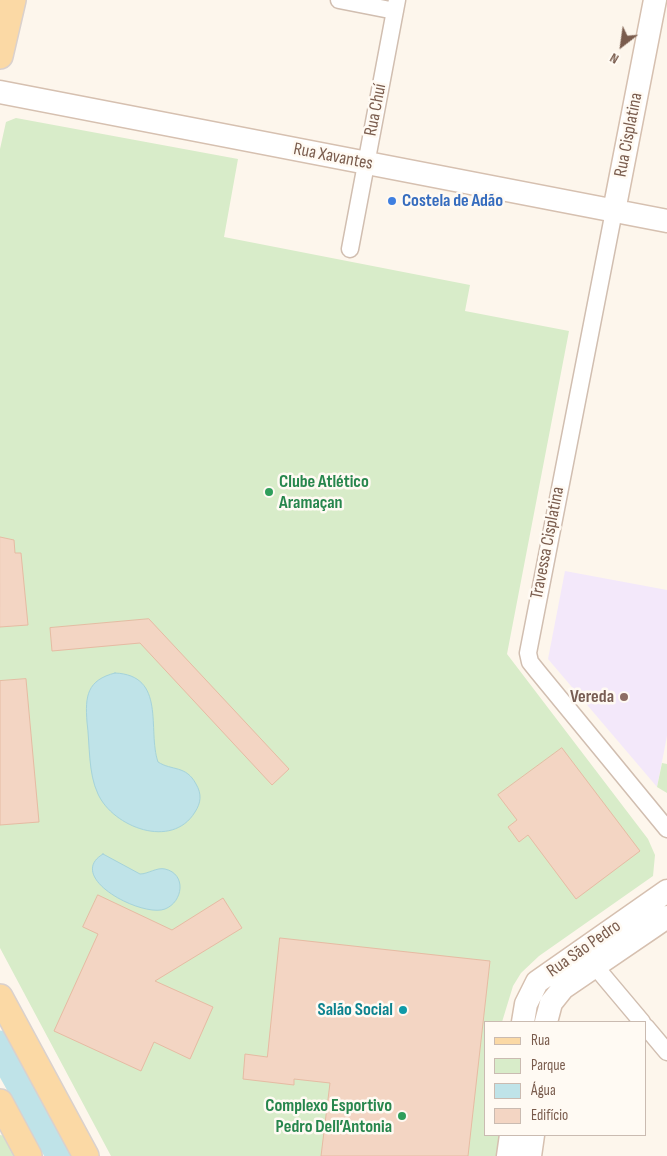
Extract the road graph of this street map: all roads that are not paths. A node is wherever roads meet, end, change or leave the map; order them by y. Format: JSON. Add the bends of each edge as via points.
{"nodes":[{"id":1,"x":13,"y":0,"type":"edge"},
{"id":2,"x":339,"y":0,"type":"edge"},
{"id":3,"x":655,"y":0,"type":"edge"},
{"id":4,"x":396,"y":6,"type":"edge"},
{"id":5,"x":0,"y":56,"type":"edge"},
{"id":6,"x":0,"y":92,"type":"edge"},
{"id":7,"x":366,"y":163,"type":"junction"},
{"id":8,"x":614,"y":211,"type":"junction"},
{"id":9,"x":667,"y":221,"type":"edge"},
{"id":10,"x":350,"y":249,"type":"dead end"},
{"id":11,"x":667,"y":829,"type":"edge"},
{"id":12,"x":667,"y":891,"type":"edge"},
{"id":13,"x":667,"y":917,"type":"edge"},
{"id":14,"x":588,"y":957,"type":"junction"},
{"id":15,"x":0,"y":997,"type":"edge"},
{"id":16,"x":523,"y":1021,"type":"edge"},
{"id":17,"x":546,"y":1021,"type":"edge"},
{"id":18,"x":641,"y":1021,"type":"edge"},
{"id":19,"x":647,"y":1028,"type":"edge"},
{"id":20,"x":667,"y":1052,"type":"edge"},
{"id":21,"x":0,"y":1102,"type":"edge"},
{"id":22,"x":511,"y":1136,"type":"edge"},
{"id":23,"x":533,"y":1136,"type":"edge"},
{"id":24,"x":29,"y":1156,"type":"edge"},
{"id":25,"x":86,"y":1156,"type":"edge"},
{"id":26,"x":508,"y":1156,"type":"edge"},
{"id":27,"x":530,"y":1156,"type":"edge"}],
"edges":[{"from":1,"to":5,"type":"main road"},
{"from":2,"to":4,"type":"street"},
{"from":3,"to":8,"type":"street","name":"Rua Cisplatina"},
{"from":4,"to":7,"type":"street","name":"Rua Chuí"},
{"from":6,"to":7,"type":"street","name":"Rua Xavantes"},
{"from":7,"to":8,"type":"street","name":"Rua Xavantes"},
{"from":7,"to":10,"type":"street","name":"Rua Chuí"},
{"from":8,"to":9,"type":"street","name":"Rua Xavantes"},
{"from":8,"to":11,"type":"street","name":"Travessa Cisplatina","via":[[528,653],[530,662]]},
{"from":12,"to":14,"type":"street","name":"Rua São Pedro"},
{"from":13,"to":14,"type":"street","name":"Rua São Pedro"},
{"from":14,"to":16,"type":"street","name":"Rua São Pedro","via":[[537,982],[528,997]]},
{"from":14,"to":17,"type":"street","name":"Rua São Pedro","via":[[554,997]]},
{"from":14,"to":18,"type":"street"},
{"from":15,"to":25,"type":"main road"},
{"from":19,"to":20,"type":"street"},
{"from":21,"to":24,"type":"main road"},
{"from":22,"to":26,"type":"street"},
{"from":23,"to":27,"type":"street"}]}
